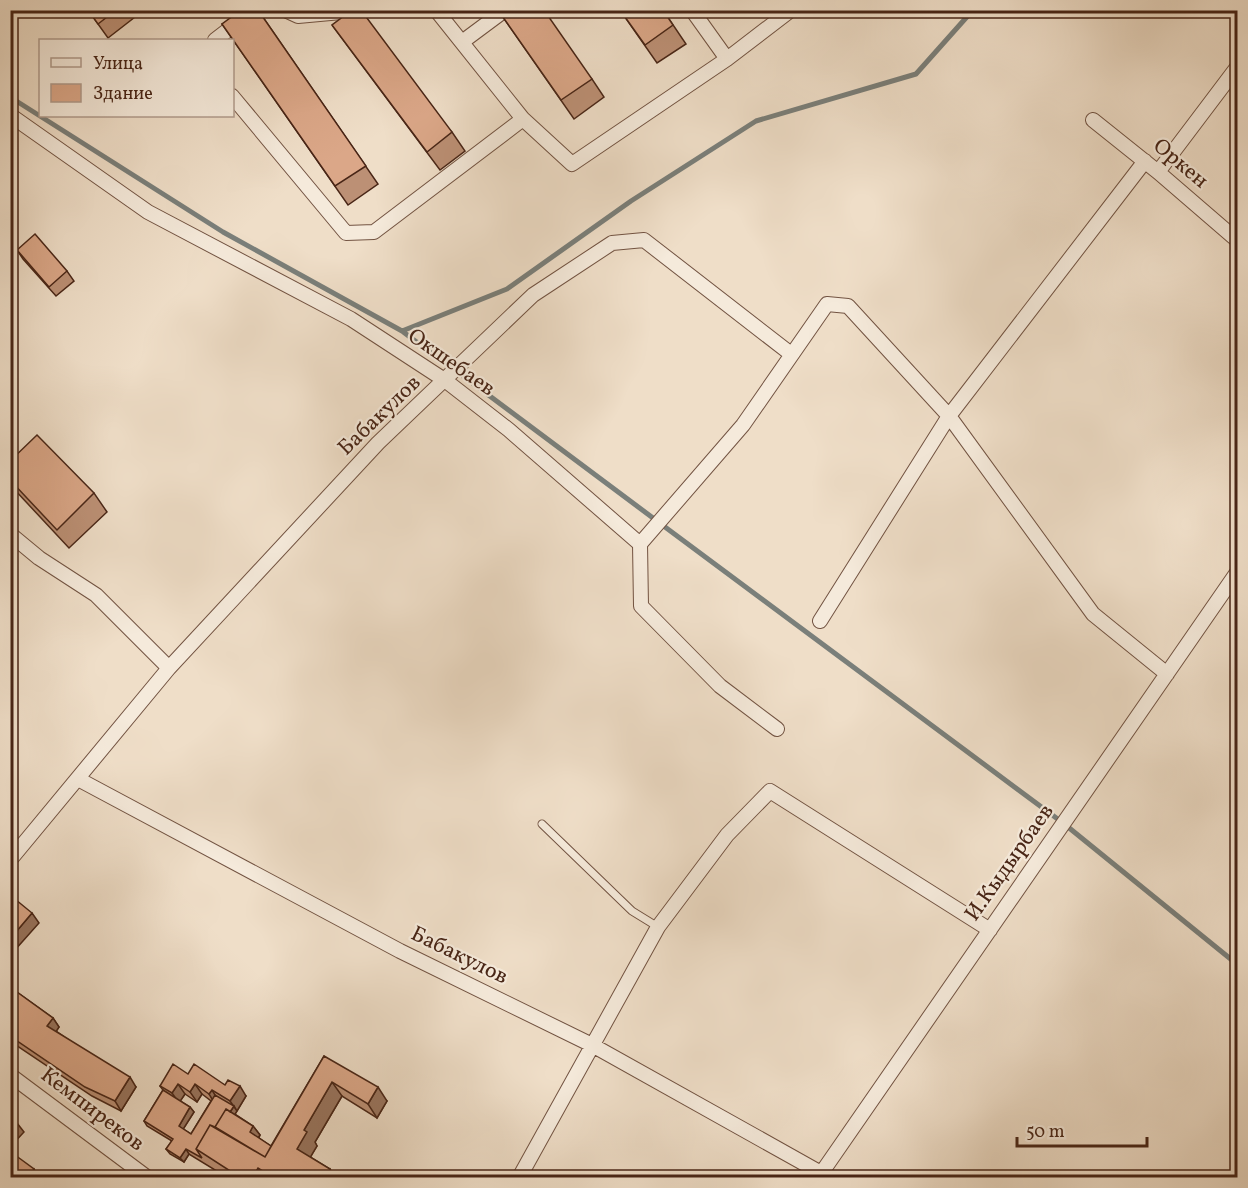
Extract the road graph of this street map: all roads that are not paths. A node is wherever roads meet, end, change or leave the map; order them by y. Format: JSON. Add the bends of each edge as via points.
{"nodes":[{"id":1,"x":254,"y":10,"type":"edge"},
{"id":2,"x":285,"y":10,"type":"edge"},
{"id":3,"x":363,"y":10,"type":"edge"},
{"id":4,"x":436,"y":10,"type":"edge"},
{"id":5,"x":505,"y":10,"type":"edge"},
{"id":6,"x":692,"y":10,"type":"edge"},
{"id":7,"x":791,"y":10,"type":"edge"},
{"id":8,"x":216,"y":39,"type":"edge"},
{"id":9,"x":462,"y":42,"type":"junction"},
{"id":10,"x":727,"y":59,"type":"junction"},
{"id":11,"x":1238,"y":66,"type":"edge"},
{"id":12,"x":234,"y":98,"type":"edge"},
{"id":13,"x":10,"y":115,"type":"edge"},
{"id":14,"x":524,"y":119,"type":"junction"},
{"id":15,"x":1093,"y":120,"type":"dead end"},
{"id":16,"x":1145,"y":160,"type":"junction"},
{"id":17,"x":1158,"y":172,"type":"junction"},
{"id":18,"x":1238,"y":241,"type":"edge"},
{"id":19,"x":791,"y":354,"type":"junction"},
{"id":20,"x":446,"y":381,"type":"junction"},
{"id":21,"x":949,"y":416,"type":"junction"},
{"id":22,"x":10,"y":534,"type":"edge"},
{"id":23,"x":640,"y":544,"type":"junction"},
{"id":24,"x":1238,"y":571,"type":"edge"},
{"id":25,"x":820,"y":621,"type":"dead end"},
{"id":26,"x":169,"y":668,"type":"junction"},
{"id":27,"x":1167,"y":674,"type":"junction"},
{"id":28,"x":777,"y":729,"type":"dead end"},
{"id":29,"x":78,"y":779,"type":"junction"},
{"id":30,"x":542,"y":824,"type":"dead end"},
{"id":31,"x":10,"y":860,"type":"edge"},
{"id":32,"x":658,"y":927,"type":"junction"},
{"id":33,"x":990,"y":930,"type":"junction"},
{"id":34,"x":592,"y":1045,"type":"junction"},
{"id":35,"x":10,"y":1075,"type":"edge"},
{"id":36,"x":819,"y":1175,"type":"edge"},
{"id":37,"x":145,"y":1177,"type":"edge"},
{"id":38,"x":519,"y":1178,"type":"edge"}],
"edges":[{"from":1,"to":8,"type":"street"},
{"from":2,"to":3,"type":"street","via":[[298,16]]},
{"from":4,"to":9,"type":"street"},
{"from":5,"to":9,"type":"street"},
{"from":6,"to":10,"type":"street"},
{"from":7,"to":10,"type":"street"},
{"from":9,"to":14,"type":"street"},
{"from":10,"to":14,"type":"street","via":[[572,164]]},
{"from":11,"to":17,"type":"street"},
{"from":12,"to":14,"type":"street","via":[[346,233],[374,232]]},
{"from":13,"to":20,"type":"street","name":"Окшебаев","via":[[148,212],[351,319]]},
{"from":15,"to":16,"type":"street","name":"Оркен"},
{"from":16,"to":17,"type":"street","name":"Оркен"},
{"from":16,"to":21,"type":"street"},
{"from":17,"to":18,"type":"street","name":"Оркен"},
{"from":19,"to":20,"type":"street","name":"Бабакулов","via":[[644,240],[612,243],[533,295]]},
{"from":19,"to":21,"type":"street","via":[[827,304],[848,306]]},
{"from":19,"to":23,"type":"street","via":[[743,425]]},
{"from":20,"to":23,"type":"street","name":"Окшебаев","via":[[509,430]]},
{"from":20,"to":26,"type":"street","name":"Бабакулов","via":[[378,443]]},
{"from":21,"to":25,"type":"street"},
{"from":21,"to":27,"type":"street","via":[[1093,614]]},
{"from":22,"to":26,"type":"street","via":[[96,595]]},
{"from":23,"to":28,"type":"street","via":[[641,606],[720,686]]},
{"from":24,"to":27,"type":"street","name":"И.Кыдырбаев"},
{"from":26,"to":29,"type":"street","name":"Бабакулов"},
{"from":27,"to":33,"type":"street","name":"И.Кыдырбаев"},
{"from":29,"to":31,"type":"street","name":"Бабакулов"},
{"from":29,"to":34,"type":"street","name":"Бабакулов","via":[[400,951]]},
{"from":30,"to":32,"type":"lane","via":[[632,911]]},
{"from":32,"to":33,"type":"street","via":[[727,835],[770,791]]},
{"from":32,"to":34,"type":"street"},
{"from":33,"to":36,"type":"street","name":"И.Кыдырбаев"},
{"from":34,"to":36,"type":"street","name":"Бабакулов"},
{"from":34,"to":38,"type":"street"},
{"from":35,"to":37,"type":"street","name":"Кемпиреков"}]}
